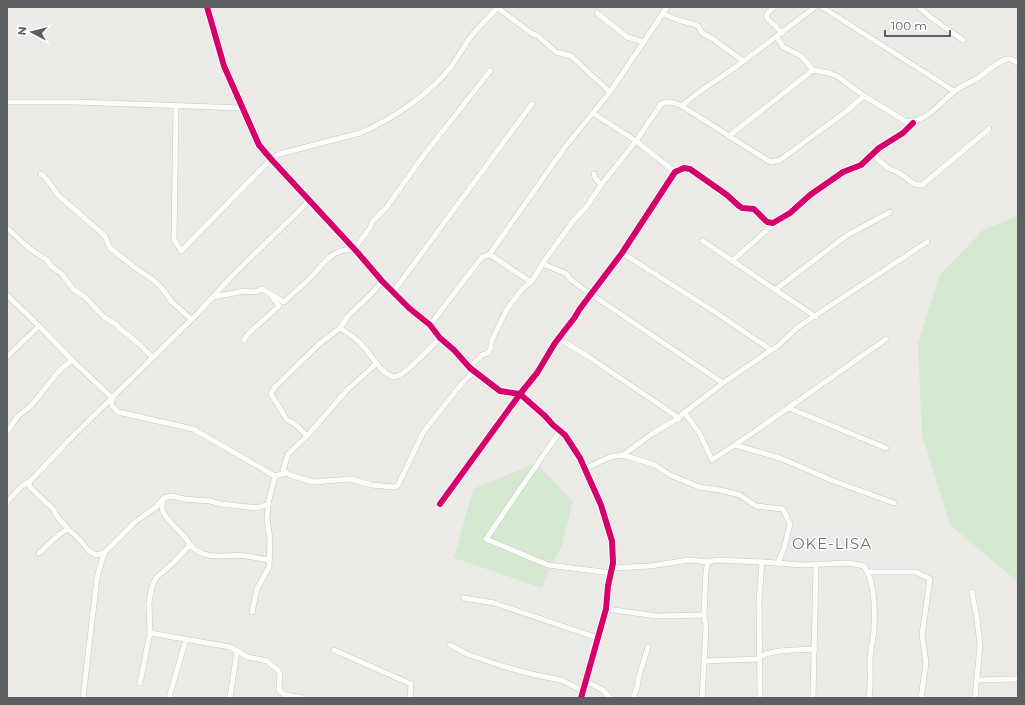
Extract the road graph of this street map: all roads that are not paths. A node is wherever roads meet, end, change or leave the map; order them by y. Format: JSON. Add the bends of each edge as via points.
{"nodes":[{"id":1,"x":207,"y":7,"type":"edge"},
{"id":2,"x":498,"y":7,"type":"edge"},
{"id":3,"x":667,"y":7,"type":"edge"},
{"id":4,"x":774,"y":7,"type":"edge"},
{"id":5,"x":815,"y":7,"type":"edge"},
{"id":6,"x":822,"y":7,"type":"edge"},
{"id":7,"x":919,"y":7,"type":"edge"},
{"id":8,"x":597,"y":14,"type":"dead end"},
{"id":9,"x":663,"y":14,"type":"junction"},
{"id":10,"x":782,"y":33,"type":"junction"},
{"id":11,"x":777,"y":37,"type":"junction"},
{"id":12,"x":963,"y":40,"type":"dead end"},
{"id":13,"x":644,"y":42,"type":"junction"},
{"id":14,"x":743,"y":61,"type":"junction"},
{"id":15,"x":1018,"y":63,"type":"edge"},
{"id":16,"x":813,"y":70,"type":"junction"},
{"id":17,"x":490,"y":71,"type":"dead end"},
{"id":18,"x":954,"y":91,"type":"junction"},
{"id":19,"x":610,"y":92,"type":"junction"},
{"id":20,"x":864,"y":96,"type":"junction"},
{"id":21,"x":7,"y":102,"type":"edge"},
{"id":22,"x":532,"y":104,"type":"dead end"},
{"id":23,"x":176,"y":106,"type":"junction"},
{"id":24,"x":682,"y":106,"type":"junction"},
{"id":25,"x":243,"y":108,"type":"junction"},
{"id":26,"x":593,"y":113,"type":"junction"},
{"id":27,"x":913,"y":123,"type":"junction"},
{"id":28,"x":988,"y":129,"type":"dead end"},
{"id":29,"x":729,"y":136,"type":"junction"},
{"id":30,"x":636,"y":141,"type":"junction"},
{"id":31,"x":873,"y":155,"type":"junction"},
{"id":32,"x":271,"y":159,"type":"junction"},
{"id":33,"x":676,"y":172,"type":"junction"},
{"id":34,"x":41,"y":174,"type":"dead end"},
{"id":35,"x":594,"y":174,"type":"dead end"},
{"id":36,"x":601,"y":185,"type":"junction"},
{"id":37,"x":309,"y":201,"type":"junction"},
{"id":38,"x":890,"y":212,"type":"dead end"},
{"id":39,"x":776,"y":222,"type":"junction"},
{"id":40,"x":7,"y":228,"type":"edge"},
{"id":41,"x":703,"y":241,"type":"dead end"},
{"id":42,"x":927,"y":242,"type":"dead end"},
{"id":43,"x":354,"y":248,"type":"junction"},
{"id":44,"x":622,"y":253,"type":"junction"},
{"id":45,"x":489,"y":255,"type":"junction"},
{"id":46,"x":732,"y":261,"type":"junction"},
{"id":47,"x":543,"y":264,"type":"junction"},
{"id":48,"x":382,"y":281,"type":"junction"},
{"id":49,"x":531,"y":282,"type":"junction"},
{"id":50,"x":262,"y":289,"type":"junction"},
{"id":51,"x":775,"y":290,"type":"junction"},
{"id":52,"x":393,"y":292,"type":"junction"},
{"id":53,"x":591,"y":294,"type":"junction"},
{"id":54,"x":7,"y":295,"type":"edge"},
{"id":55,"x":213,"y":297,"type":"junction"},
{"id":56,"x":816,"y":317,"type":"junction"},
{"id":57,"x":191,"y":319,"type":"junction"},
{"id":58,"x":430,"y":325,"type":"junction"},
{"id":59,"x":39,"y":326,"type":"junction"},
{"id":60,"x":340,"y":328,"type":"junction"},
{"id":61,"x":440,"y":338,"type":"junction"},
{"id":62,"x":558,"y":338,"type":"junction"},
{"id":63,"x":886,"y":339,"type":"dead end"},
{"id":64,"x":244,"y":340,"type":"dead end"},
{"id":65,"x":771,"y":350,"type":"junction"},
{"id":66,"x":7,"y":357,"type":"edge"},
{"id":67,"x":152,"y":357,"type":"junction"},
{"id":68,"x":72,"y":360,"type":"junction"},
{"id":69,"x":377,"y":363,"type":"junction"},
{"id":70,"x":472,"y":370,"type":"junction"},
{"id":71,"x":723,"y":383,"type":"junction"},
{"id":72,"x":520,"y":394,"type":"junction"},
{"id":73,"x":112,"y":398,"type":"junction"},
{"id":74,"x":789,"y":408,"type":"junction"},
{"id":75,"x":684,"y":412,"type":"junction"},
{"id":76,"x":679,"y":418,"type":"junction"},
{"id":77,"x":560,"y":431,"type":"junction"},
{"id":78,"x":7,"y":432,"type":"edge"},
{"id":79,"x":307,"y":436,"type":"junction"},
{"id":80,"x":735,"y":445,"type":"junction"},
{"id":81,"x":886,"y":448,"type":"dead end"},
{"id":82,"x":623,"y":455,"type":"junction"},
{"id":83,"x":584,"y":468,"type":"junction"},
{"id":84,"x":286,"y":473,"type":"junction"},
{"id":85,"x":275,"y":476,"type":"junction"},
{"id":86,"x":29,"y":482,"type":"junction"},
{"id":87,"x":164,"y":498,"type":"junction"},
{"id":88,"x":7,"y":502,"type":"edge"},
{"id":89,"x":894,"y":503,"type":"dead end"},
{"id":90,"x":268,"y":504,"type":"junction"},
{"id":91,"x":440,"y":504,"type":"dead end"},
{"id":92,"x":68,"y":529,"type":"junction"},
{"id":93,"x":190,"y":545,"type":"junction"},
{"id":94,"x":39,"y":553,"type":"dead end"},
{"id":95,"x":104,"y":553,"type":"junction"},
{"id":96,"x":269,"y":560,"type":"junction"},
{"id":97,"x":708,"y":562,"type":"junction"},
{"id":98,"x":762,"y":562,"type":"junction"},
{"id":99,"x":779,"y":564,"type":"junction"},
{"id":100,"x":816,"y":565,"type":"junction"},
{"id":101,"x":611,"y":570,"type":"junction"},
{"id":102,"x":868,"y":572,"type":"junction"},
{"id":103,"x":972,"y":592,"type":"dead end"},
{"id":104,"x":464,"y":598,"type":"dead end"},
{"id":105,"x":606,"y":609,"type":"junction"},
{"id":106,"x":252,"y":612,"type":"dead end"},
{"id":107,"x":704,"y":615,"type":"junction"},
{"id":108,"x":150,"y":633,"type":"junction"},
{"id":109,"x":598,"y":638,"type":"junction"},
{"id":110,"x":186,"y":639,"type":"junction"},
{"id":111,"x":450,"y":646,"type":"dead end"},
{"id":112,"x":648,"y":647,"type":"dead end"},
{"id":113,"x":814,"y":649,"type":"junction"},
{"id":114,"x":237,"y":650,"type":"junction"},
{"id":115,"x":334,"y":650,"type":"dead end"},
{"id":116,"x":760,"y":657,"type":"junction"},
{"id":117,"x":704,"y":661,"type":"junction"},
{"id":118,"x":1018,"y":679,"type":"edge"},
{"id":119,"x":586,"y":680,"type":"junction"},
{"id":120,"x":977,"y":680,"type":"junction"},
{"id":121,"x":140,"y":684,"type":"dead end"},
{"id":122,"x":583,"y":691,"type":"junction"},
{"id":123,"x":283,"y":696,"type":"edge"},
{"id":124,"x":83,"y":698,"type":"edge"},
{"id":125,"x":169,"y":698,"type":"edge"},
{"id":126,"x":230,"y":698,"type":"edge"},
{"id":127,"x":303,"y":698,"type":"edge"},
{"id":128,"x":410,"y":698,"type":"edge"},
{"id":129,"x":581,"y":698,"type":"edge"},
{"id":130,"x":610,"y":698,"type":"edge"},
{"id":131,"x":633,"y":698,"type":"edge"},
{"id":132,"x":702,"y":698,"type":"edge"},
{"id":133,"x":760,"y":698,"type":"edge"},
{"id":134,"x":813,"y":698,"type":"edge"},
{"id":135,"x":868,"y":698,"type":"edge"},
{"id":136,"x":921,"y":698,"type":"edge"},
{"id":137,"x":975,"y":698,"type":"edge"}],
"edges":[{"from":1,"to":25,"type":"street","via":[[224,66]]},
{"from":2,"to":19,"type":"street","via":[[556,52],[572,56]]},
{"from":2,"to":32,"type":"street","via":[[470,37],[450,67],[414,102],[360,133],[279,154]]},
{"from":3,"to":9,"type":"street"},
{"from":4,"to":10,"type":"street","via":[[767,14],[767,18]]},
{"from":5,"to":10,"type":"street"},
{"from":6,"to":18,"type":"street"},
{"from":7,"to":12,"type":"street"},
{"from":8,"to":13,"type":"street","via":[[627,37]]},
{"from":9,"to":13,"type":"street"},
{"from":9,"to":14,"type":"street","via":[[694,24],[702,33]]},
{"from":10,"to":11,"type":"street"},
{"from":11,"to":14,"type":"street"},
{"from":11,"to":16,"type":"street","via":[[783,47],[801,56]]},
{"from":13,"to":19,"type":"street"},
{"from":14,"to":24,"type":"street","via":[[701,89]]},
{"from":15,"to":18,"type":"street","via":[[1005,60]]},
{"from":16,"to":20,"type":"street","via":[[837,76]]},
{"from":16,"to":29,"type":"street"},
{"from":17,"to":43,"type":"street"},
{"from":18,"to":27,"type":"street","via":[[933,111]]},
{"from":19,"to":26,"type":"street"},
{"from":20,"to":27,"type":"street","via":[[905,121]]},
{"from":20,"to":29,"type":"street","via":[[776,161],[767,160]]},
{"from":21,"to":23,"type":"street"},
{"from":22,"to":52,"type":"street"},
{"from":23,"to":25,"type":"street"},
{"from":23,"to":32,"type":"street","via":[[174,239],[181,251]]},
{"from":24,"to":29,"type":"street"},
{"from":24,"to":30,"type":"street","via":[[670,102],[661,104]]},
{"from":25,"to":32,"type":"street","via":[[259,145]]},
{"from":26,"to":30,"type":"street"},
{"from":26,"to":45,"type":"street","via":[[560,153]]},
{"from":27,"to":31,"type":"street"},
{"from":28,"to":31,"type":"street","via":[[922,185],[914,184]]},
{"from":30,"to":33,"type":"street"},
{"from":30,"to":36,"type":"street"},
{"from":31,"to":39,"type":"street","via":[[861,165],[843,172]]},
{"from":32,"to":37,"type":"street"},
{"from":33,"to":39,"type":"street","via":[[684,168],[690,169],[742,208],[754,208],[767,222]]},
{"from":33,"to":44,"type":"street"},
{"from":34,"to":57,"type":"street","via":[[59,196],[105,236],[110,248],[152,279]]},
{"from":35,"to":36,"type":"street"},
{"from":36,"to":47,"type":"street"},
{"from":37,"to":43,"type":"street"},
{"from":37,"to":55,"type":"street"},
{"from":38,"to":51,"type":"street","via":[[846,236]]},
{"from":39,"to":46,"type":"street"},
{"from":40,"to":67,"type":"street","via":[[30,249],[47,260],[74,290]]},
{"from":41,"to":46,"type":"street"},
{"from":42,"to":56,"type":"street"},
{"from":43,"to":48,"type":"street"},
{"from":43,"to":50,"type":"street","via":[[339,251],[325,260],[284,302]]},
{"from":44,"to":53,"type":"street"},
{"from":44,"to":65,"type":"street"},
{"from":45,"to":49,"type":"street"},
{"from":45,"to":58,"type":"street","via":[[482,257]]},
{"from":46,"to":51,"type":"street"},
{"from":47,"to":49,"type":"street"},
{"from":47,"to":53,"type":"street","via":[[567,274]]},
{"from":48,"to":52,"type":"street"},
{"from":48,"to":60,"type":"street","via":[[348,316]]},
{"from":49,"to":70,"type":"street","via":[[507,309],[491,342],[491,348],[472,364]]},
{"from":50,"to":55,"type":"street"},
{"from":50,"to":64,"type":"street","via":[[279,306]]},
{"from":51,"to":56,"type":"street"},
{"from":52,"to":58,"type":"street"},
{"from":53,"to":62,"type":"street"},
{"from":53,"to":71,"type":"street"},
{"from":54,"to":59,"type":"street"},
{"from":55,"to":57,"type":"street"},
{"from":56,"to":65,"type":"street","via":[[798,327]]},
{"from":57,"to":67,"type":"street"},
{"from":58,"to":61,"type":"street"},
{"from":59,"to":66,"type":"street"},
{"from":59,"to":68,"type":"street"},
{"from":60,"to":69,"type":"street","via":[[362,345]]},
{"from":60,"to":79,"type":"street","via":[[319,344],[271,394],[287,420]]},
{"from":61,"to":69,"type":"street","via":[[395,377],[382,370]]},
{"from":61,"to":70,"type":"street"},
{"from":62,"to":72,"type":"street","via":[[537,373]]},
{"from":62,"to":76,"type":"street"},
{"from":63,"to":74,"type":"street"},
{"from":65,"to":71,"type":"street"},
{"from":67,"to":73,"type":"street"},
{"from":68,"to":73,"type":"street"},
{"from":68,"to":78,"type":"street","via":[[59,371],[31,406],[18,416]]},
{"from":69,"to":79,"type":"street","via":[[337,400]]},
{"from":70,"to":72,"type":"street","via":[[500,391]]},
{"from":70,"to":84,"type":"street","via":[[424,431],[398,485],[371,485],[351,479],[313,482]]},
{"from":71,"to":75,"type":"street"},
{"from":72,"to":77,"type":"street"},
{"from":72,"to":91,"type":"street"},
{"from":73,"to":85,"type":"street","via":[[112,406],[118,412],[193,429]]},
{"from":73,"to":86,"type":"street"},
{"from":74,"to":80,"type":"street"},
{"from":74,"to":81,"type":"street"},
{"from":75,"to":76,"type":"street"},
{"from":75,"to":80,"type":"street","via":[[700,434],[712,460]]},
{"from":76,"to":82,"type":"street"},
{"from":77,"to":83,"type":"street","via":[[565,435]]},
{"from":77,"to":101,"type":"street","via":[[486,540],[548,565]]},
{"from":79,"to":84,"type":"street","via":[[288,454],[283,470]]},
{"from":80,"to":89,"type":"street","via":[[780,458]]},
{"from":82,"to":83,"type":"street","via":[[610,457]]},
{"from":82,"to":99,"type":"street","via":[[655,465],[670,475],[699,487],[740,495],[756,506],[783,509],[790,524]]},
{"from":83,"to":101,"type":"street","via":[[608,525],[612,541]]},
{"from":84,"to":85,"type":"street"},
{"from":85,"to":90,"type":"street"},
{"from":86,"to":88,"type":"street"},
{"from":86,"to":92,"type":"street","via":[[30,487],[53,509]]},
{"from":87,"to":90,"type":"street","via":[[172,496],[257,508]]},
{"from":87,"to":93,"type":"street","via":[[162,510]]},
{"from":87,"to":95,"type":"street"},
{"from":90,"to":96,"type":"street"},
{"from":92,"to":94,"type":"street","via":[[60,532],[56,539]]},
{"from":92,"to":95,"type":"street","via":[[89,551],[96,555]]},
{"from":93,"to":96,"type":"street","via":[[196,550],[218,557],[247,556]]},
{"from":93,"to":108,"type":"street","via":[[156,578],[152,586],[149,603]]},
{"from":95,"to":124,"type":"street","via":[[97,578]]},
{"from":96,"to":106,"type":"street","via":[[269,567],[257,589]]},
{"from":97,"to":98,"type":"street"},
{"from":97,"to":101,"type":"street","via":[[690,560]]},
{"from":97,"to":107,"type":"street"},
{"from":98,"to":99,"type":"street"},
{"from":98,"to":116,"type":"street","via":[[759,601]]},
{"from":99,"to":100,"type":"street"},
{"from":100,"to":102,"type":"street","via":[[849,563],[864,566]]},
{"from":100,"to":113,"type":"street"},
{"from":101,"to":105,"type":"street"},
{"from":102,"to":135,"type":"street","via":[[873,596],[874,626]]},
{"from":102,"to":136,"type":"street","via":[[916,572],[930,579],[922,635],[926,663]]},
{"from":103,"to":120,"type":"street","via":[[980,646]]},
{"from":104,"to":109,"type":"street","via":[[494,603]]},
{"from":105,"to":107,"type":"street","via":[[657,616]]},
{"from":105,"to":109,"type":"street"},
{"from":107,"to":117,"type":"street"},
{"from":108,"to":110,"type":"street"},
{"from":108,"to":121,"type":"street"},
{"from":109,"to":119,"type":"street"},
{"from":110,"to":114,"type":"street"},
{"from":110,"to":125,"type":"street"},
{"from":111,"to":122,"type":"street","via":[[502,666],[561,680]]},
{"from":112,"to":131,"type":"street"},
{"from":113,"to":116,"type":"street","via":[[781,651]]},
{"from":113,"to":134,"type":"street"},
{"from":114,"to":123,"type":"street","via":[[248,657],[267,661],[278,670],[279,690]]},
{"from":114,"to":126,"type":"street"},
{"from":115,"to":128,"type":"street","via":[[411,684]]},
{"from":116,"to":117,"type":"street"},
{"from":116,"to":133,"type":"street"},
{"from":117,"to":132,"type":"street"},
{"from":118,"to":120,"type":"street"},
{"from":119,"to":122,"type":"street"},
{"from":119,"to":130,"type":"street"},
{"from":120,"to":137,"type":"street"},
{"from":122,"to":129,"type":"street"},
{"from":123,"to":127,"type":"street"}]}
